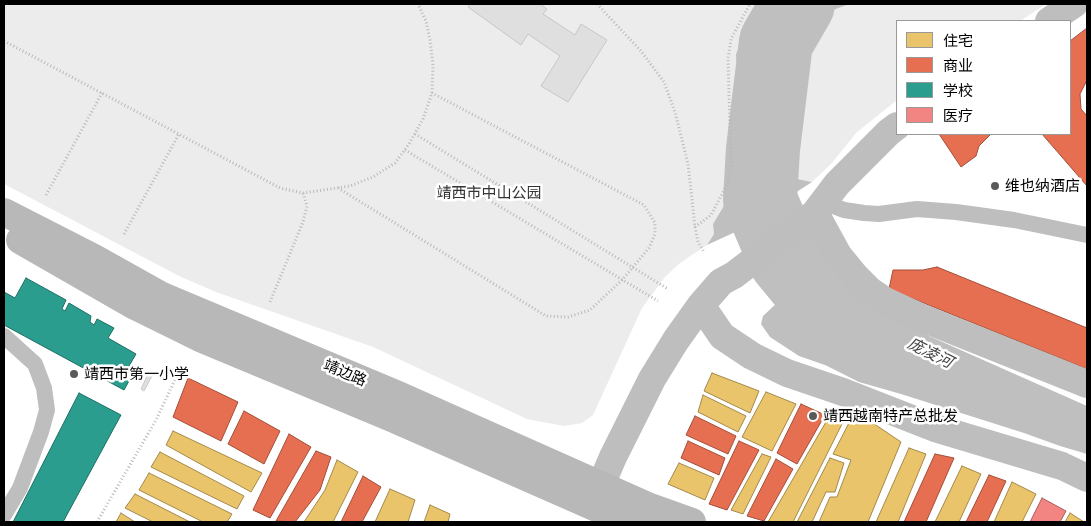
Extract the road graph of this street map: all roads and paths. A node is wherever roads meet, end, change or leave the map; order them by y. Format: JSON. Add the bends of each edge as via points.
{"nodes":[{"id":1,"x":418,"y":4,"type":"edge"},
{"id":2,"x":597,"y":4,"type":"edge"},
{"id":3,"x":750,"y":4,"type":"edge"},
{"id":4,"x":1074,"y":4,"type":"edge"},
{"id":5,"x":1050,"y":20,"type":"edge"},
{"id":6,"x":4,"y":41,"type":"edge"},
{"id":7,"x":102,"y":93,"type":"junction"},
{"id":8,"x":432,"y":93,"type":"junction"},
{"id":9,"x":896,"y":127,"type":"edge"},
{"id":10,"x":179,"y":134,"type":"junction"},
{"id":11,"x":415,"y":134,"type":"junction"},
{"id":12,"x":405,"y":150,"type":"junction"},
{"id":13,"x":338,"y":188,"type":"junction"},
{"id":14,"x":303,"y":194,"type":"junction"},
{"id":15,"x":44,"y":198,"type":"dead end"},
{"id":16,"x":4,"y":212,"type":"edge"},
{"id":17,"x":815,"y":212,"type":"junction"},
{"id":18,"x":695,"y":228,"type":"junction"},
{"id":19,"x":4,"y":231,"type":"edge"},
{"id":20,"x":1087,"y":235,"type":"edge"},
{"id":21,"x":122,"y":238,"type":"dead end"},
{"id":22,"x":632,"y":267,"type":"junction"},
{"id":23,"x":728,"y":279,"type":"junction"},
{"id":24,"x":622,"y":280,"type":"junction"},
{"id":25,"x":658,"y":301,"type":"junction"},
{"id":26,"x":701,"y":305,"type":"junction"},
{"id":27,"x":654,"y":307,"type":"dead end"},
{"id":28,"x":266,"y":310,"type":"dead end"},
{"id":29,"x":4,"y":336,"type":"edge"},
{"id":30,"x":200,"y":338,"type":"junction"},
{"id":31,"x":1087,"y":384,"type":"edge"},
{"id":32,"x":1087,"y":478,"type":"edge"},
{"id":33,"x":601,"y":485,"type":"junction"},
{"id":34,"x":4,"y":515,"type":"edge"},
{"id":35,"x":97,"y":522,"type":"edge"},
{"id":36,"x":633,"y":522,"type":"edge"},
{"id":37,"x":692,"y":522,"type":"edge"}],
"edges":[{"from":1,"to":8,"type":"path","via":[[430,40]]},
{"from":2,"to":18,"type":"path","via":[[641,51],[664,82],[688,164]]},
{"from":3,"to":18,"type":"path","via":[[731,38],[728,59],[729,181],[711,215]]},
{"from":4,"to":5,"type":"street"},
{"from":6,"to":7,"type":"path"},
{"from":7,"to":10,"type":"path"},
{"from":7,"to":15,"type":"path"},
{"from":8,"to":11,"type":"path"},
{"from":8,"to":22,"type":"path","via":[[644,206],[655,223],[655,234],[649,248]]},
{"from":9,"to":17,"type":"street","via":[[836,184]]},
{"from":10,"to":14,"type":"path","via":[[280,188]]},
{"from":10,"to":21,"type":"path"},
{"from":11,"to":12,"type":"path"},
{"from":11,"to":22,"type":"path"},
{"from":12,"to":13,"type":"path","via":[[395,163],[373,177]]},
{"from":12,"to":24,"type":"path"},
{"from":13,"to":14,"type":"path"},
{"from":13,"to":24,"type":"path","via":[[546,316],[568,317],[590,310]]},
{"from":14,"to":28,"type":"path","via":[[307,206],[303,222]]},
{"from":16,"to":33,"type":"main road","name":"靖边路","via":[[162,296],[389,391]]},
{"from":17,"to":20,"type":"lane","via":[[844,210],[879,214],[917,209],[956,212]]},
{"from":17,"to":23,"type":"street"},
{"from":17,"to":31,"type":"street","via":[[838,255],[856,278],[884,301]]},
{"from":18,"to":23,"type":"path","via":[[708,262]]},
{"from":19,"to":30,"type":"main road","name":"靖边路","via":[[135,306]]},
{"from":22,"to":24,"type":"path"},
{"from":22,"to":25,"type":"path","via":[[671,290]]},
{"from":23,"to":26,"type":"street"},
{"from":24,"to":25,"type":"path"},
{"from":25,"to":27,"type":"path"},
{"from":26,"to":32,"type":"street","via":[[722,336],[752,356],[787,373],[935,428],[1062,466]]},
{"from":26,"to":33,"type":"street","via":[[652,379]]},
{"from":29,"to":34,"type":"lane","via":[[35,364],[44,388],[47,410],[20,488]]},
{"from":30,"to":35,"type":"path"},
{"from":30,"to":36,"type":"main road","name":"靖边路"},
{"from":33,"to":37,"type":"main road","name":"靖边路"}]}
